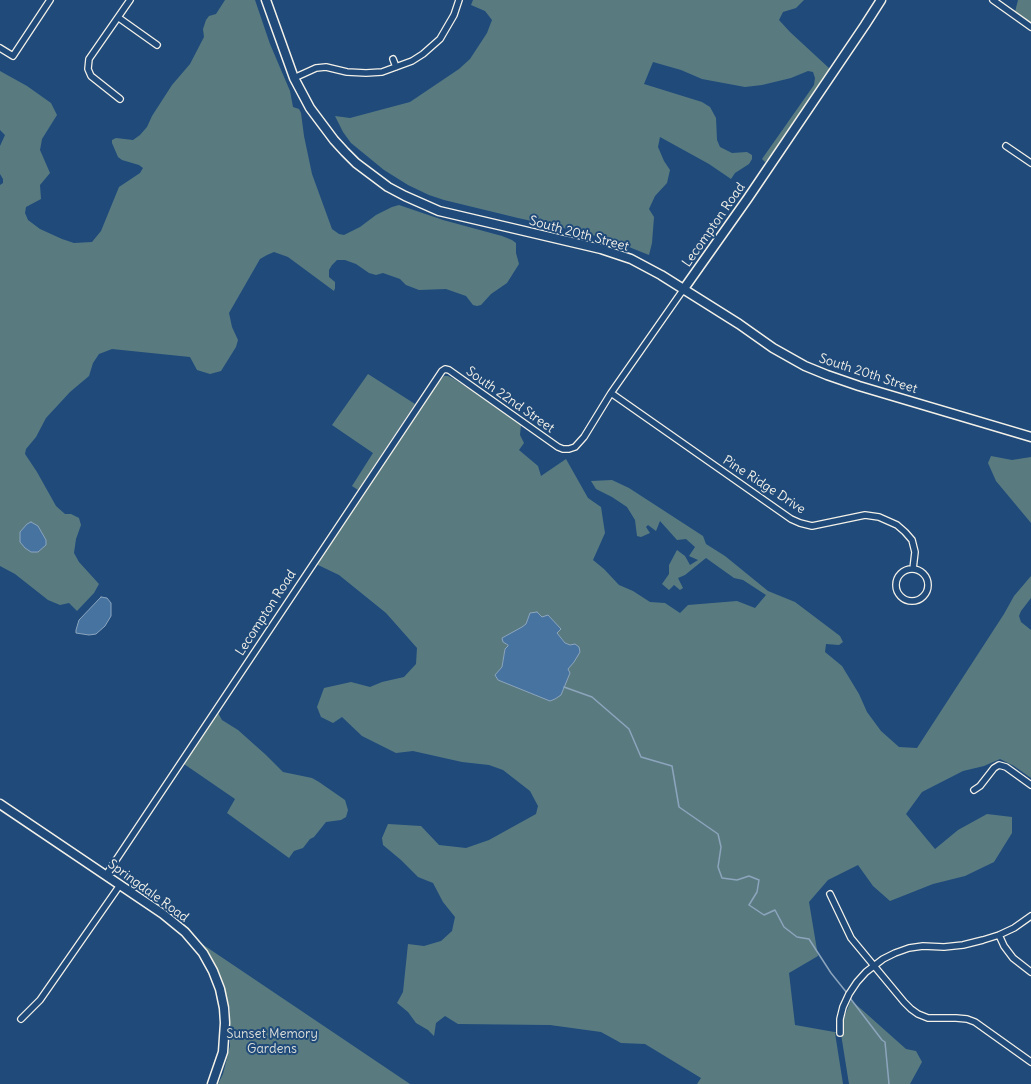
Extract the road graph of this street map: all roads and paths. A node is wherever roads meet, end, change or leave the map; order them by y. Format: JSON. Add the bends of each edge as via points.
{"nodes":[{"id":1,"x":50,"y":0,"type":"edge"},
{"id":2,"x":130,"y":0,"type":"edge"},
{"id":3,"x":266,"y":0,"type":"edge"},
{"id":4,"x":459,"y":0,"type":"edge"},
{"id":5,"x":881,"y":0,"type":"edge"},
{"id":6,"x":993,"y":0,"type":"edge"},
{"id":7,"x":119,"y":18,"type":"junction"},
{"id":8,"x":1031,"y":26,"type":"edge"},
{"id":9,"x":157,"y":45,"type":"dead end"},
{"id":10,"x":0,"y":48,"type":"edge"},
{"id":11,"x":393,"y":59,"type":"dead end"},
{"id":12,"x":396,"y":67,"type":"junction"},
{"id":13,"x":294,"y":78,"type":"junction"},
{"id":14,"x":120,"y":99,"type":"dead end"},
{"id":15,"x":1006,"y":146,"type":"dead end"},
{"id":16,"x":1031,"y":163,"type":"edge"},
{"id":17,"x":683,"y":290,"type":"junction"},
{"id":18,"x":449,"y":370,"type":"joint"},
{"id":19,"x":611,"y":393,"type":"junction"},
{"id":20,"x":1031,"y":437,"type":"edge"},
{"id":21,"x":558,"y":447,"type":"joint"},
{"id":22,"x":914,"y":569,"type":"junction"},
{"id":23,"x":1031,"y":785,"type":"edge"},
{"id":24,"x":974,"y":790,"type":"dead end"},
{"id":25,"x":0,"y":804,"type":"edge"},
{"id":26,"x":106,"y":875,"type":"junction"},
{"id":27,"x":120,"y":885,"type":"junction"},
{"id":28,"x":830,"y":894,"type":"dead end"},
{"id":29,"x":1031,"y":916,"type":"edge"},
{"id":30,"x":999,"y":935,"type":"junction"},
{"id":31,"x":874,"y":965,"type":"junction"},
{"id":32,"x":1031,"y":972,"type":"edge"},
{"id":33,"x":22,"y":1019,"type":"dead end"},
{"id":34,"x":840,"y":1033,"type":"dead end"},
{"id":35,"x":1031,"y":1062,"type":"edge"},
{"id":36,"x":212,"y":1084,"type":"edge"}],
"edges":[{"from":1,"to":10,"type":"street","via":[[13,56]]},
{"from":2,"to":7,"type":"street"},
{"from":3,"to":13,"type":"main road","name":"South 20th Street"},
{"from":4,"to":12,"type":"street","via":[[451,21],[440,39],[423,54]]},
{"from":5,"to":17,"type":"main road","name":"Lecompton Road"},
{"from":6,"to":8,"type":"street"},
{"from":7,"to":9,"type":"street"},
{"from":7,"to":14,"type":"street","via":[[89,59],[88,69],[91,76]]},
{"from":11,"to":12,"type":"street"},
{"from":12,"to":13,"type":"street","via":[[366,74],[326,67],[316,68]]},
{"from":13,"to":17,"type":"main road","name":"South 20th Street","via":[[310,108],[345,152],[372,176],[400,193],[438,211],[601,249],[631,259]]},
{"from":15,"to":16,"type":"street"},
{"from":17,"to":19,"type":"street","name":"Lecompton Road"},
{"from":17,"to":20,"type":"main road","name":"South 20th Street","via":[[805,366],[853,384]]},
{"from":18,"to":21,"type":"street","name":"South 22nd Street"},
{"from":18,"to":26,"type":"street","name":"Lecompton Road","via":[[442,371]]},
{"from":19,"to":21,"type":"street","name":"Lecompton Road","via":[[575,447]]},
{"from":19,"to":22,"type":"street","name":"Pine Ridge Drive","via":[[791,519],[812,526],[865,515],[893,523],[912,540],[916,552]]},
{"from":22,"to":22,"type":"street","via":[[925,574],[928,588],[919,600],[909,601],[901,597],[896,584],[902,572]]},
{"from":23,"to":24,"type":"street","via":[[1006,767],[999,765]]},
{"from":25,"to":26,"type":"main road","name":"Springdale Road"},
{"from":26,"to":27,"type":"main road","name":"Springdale Road"},
{"from":27,"to":33,"type":"street","via":[[40,1000]]},
{"from":27,"to":36,"type":"main road","name":"Springdale Road","via":[[185,932],[204,953],[213,971],[220,989],[225,1023],[223,1052]]},
{"from":28,"to":31,"type":"street","via":[[851,938]]},
{"from":29,"to":30,"type":"street"},
{"from":30,"to":31,"type":"street","via":[[963,945],[909,948]]},
{"from":30,"to":32,"type":"street","via":[[1013,958]]},
{"from":31,"to":34,"type":"street","via":[[857,982],[846,1000],[840,1019]]},
{"from":31,"to":35,"type":"street","via":[[904,1002],[918,1014],[928,1018],[956,1018],[975,1022]]}]}
